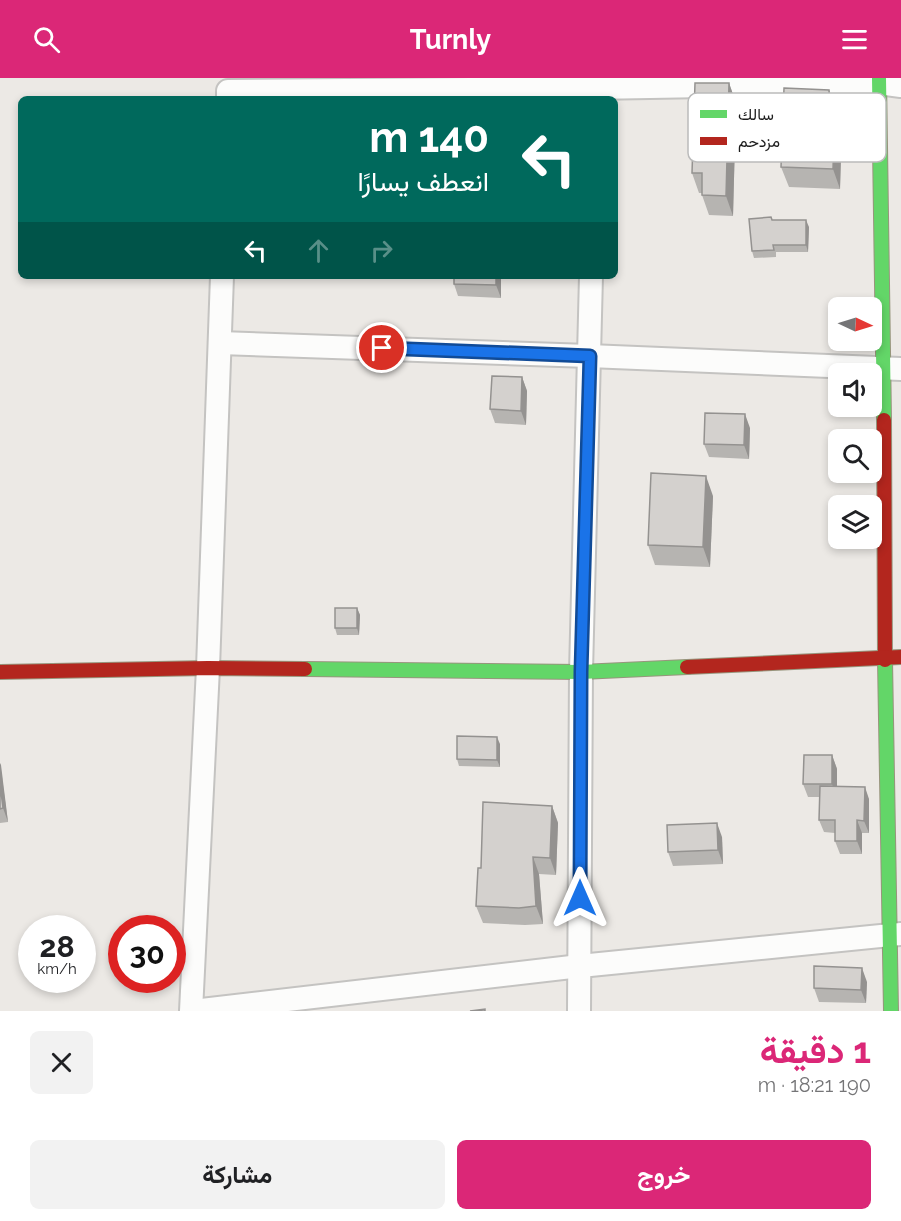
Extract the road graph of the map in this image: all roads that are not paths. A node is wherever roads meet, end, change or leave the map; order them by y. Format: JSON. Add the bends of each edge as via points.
{"nodes":[{"id":1,"x":886,"y":82,"type":"edge"},
{"id":2,"x":594,"y":88,"type":"edge"},
{"id":3,"x":228,"y":96,"type":"edge"},
{"id":4,"x":222,"y":279,"type":"edge"},
{"id":5,"x":591,"y":279,"type":"edge"},
{"id":6,"x":220,"y":343,"type":"junction"},
{"id":7,"x":590,"y":356,"type":"junction"},
{"id":8,"x":892,"y":369,"type":"edge"},
{"id":9,"x":901,"y":657,"type":"edge"},
{"id":10,"x":885,"y":658,"type":"junction"},
{"id":11,"x":208,"y":668,"type":"junction"},
{"id":12,"x":0,"y":672,"type":"edge"},
{"id":13,"x":581,"y":672,"type":"junction"},
{"id":14,"x":896,"y":935,"type":"edge"},
{"id":15,"x":580,"y":966,"type":"junction"},
{"id":16,"x":192,"y":1011,"type":"edge"},
{"id":17,"x":579,"y":1011,"type":"edge"},
{"id":18,"x":891,"y":1011,"type":"edge"}],
"edges":[{"from":1,"to":2,"type":"street"},
{"from":1,"to":8,"type":"street"},
{"from":2,"to":3,"type":"street","via":[[228,91]]},
{"from":4,"to":6,"type":"street"},
{"from":5,"to":7,"type":"street"},
{"from":6,"to":7,"type":"street"},
{"from":6,"to":11,"type":"street"},
{"from":7,"to":8,"type":"street"},
{"from":7,"to":13,"type":"street"},
{"from":8,"to":10,"type":"street"},
{"from":9,"to":10,"type":"street"},
{"from":10,"to":13,"type":"street"},
{"from":10,"to":14,"type":"street"},
{"from":11,"to":12,"type":"street"},
{"from":11,"to":13,"type":"street"},
{"from":11,"to":16,"type":"street"},
{"from":13,"to":15,"type":"street"},
{"from":14,"to":15,"type":"street"},
{"from":14,"to":18,"type":"street"},
{"from":15,"to":16,"type":"street"},
{"from":15,"to":17,"type":"street"}]}
